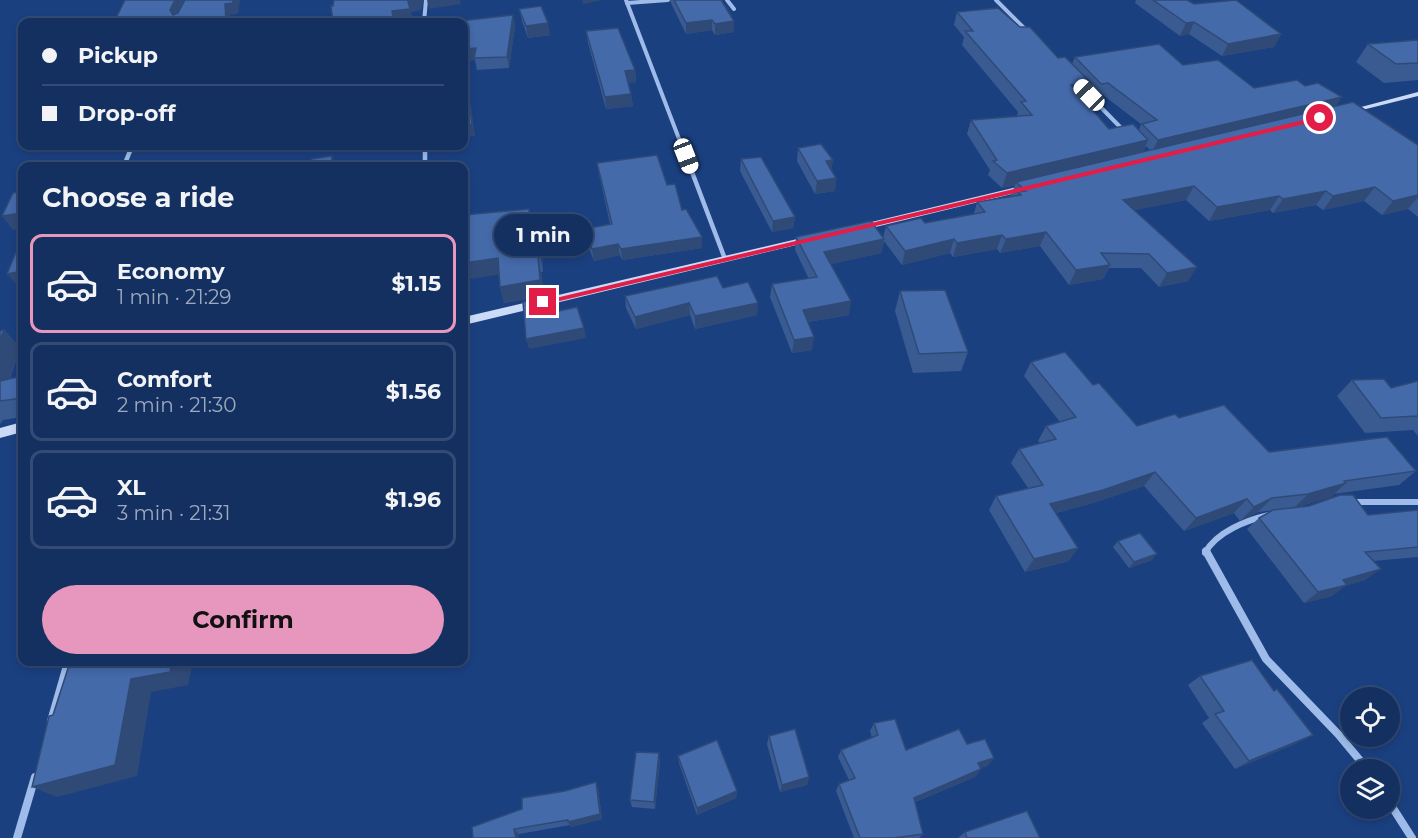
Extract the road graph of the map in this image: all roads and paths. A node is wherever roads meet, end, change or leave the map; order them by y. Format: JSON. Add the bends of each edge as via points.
{"nodes":[{"id":1,"x":426,"y":0,"type":"edge"},
{"id":2,"x":668,"y":0,"type":"edge"},
{"id":3,"x":727,"y":0,"type":"edge"},
{"id":4,"x":996,"y":0,"type":"edge"},
{"id":5,"x":627,"y":2,"type":"edge"},
{"id":6,"x":734,"y":9,"type":"dead end"},
{"id":7,"x":424,"y":18,"type":"edge"},
{"id":8,"x":1029,"y":33,"type":"edge"},
{"id":9,"x":1078,"y":83,"type":"edge"},
{"id":10,"x":1418,"y":94,"type":"edge"},
{"id":11,"x":1358,"y":109,"type":"junction"},
{"id":12,"x":1337,"y":114,"type":"edge"},
{"id":13,"x":1366,"y":116,"type":"edge"},
{"id":14,"x":1126,"y":133,"type":"edge"},
{"id":15,"x":1036,"y":186,"type":"edge"},
{"id":16,"x":852,"y":229,"type":"edge"},
{"id":17,"x":817,"y":237,"type":"edge"},
{"id":18,"x":725,"y":259,"type":"junction"},
{"id":19,"x":468,"y":320,"type":"edge"},
{"id":20,"x":18,"y":428,"type":"edge"},
{"id":21,"x":0,"y":433,"type":"edge"},
{"id":22,"x":1349,"y":502,"type":"edge"},
{"id":23,"x":1418,"y":502,"type":"edge"},
{"id":24,"x":1277,"y":515,"type":"edge"},
{"id":25,"x":67,"y":666,"type":"edge"},
{"id":26,"x":49,"y":728,"type":"edge"},
{"id":27,"x":1359,"y":759,"type":"edge"},
{"id":28,"x":36,"y":772,"type":"edge"},
{"id":29,"x":1400,"y":819,"type":"edge"},
{"id":30,"x":17,"y":838,"type":"edge"},
{"id":31,"x":1412,"y":838,"type":"edge"}],
"edges":[{"from":1,"to":7,"type":"street"},
{"from":2,"to":5,"type":"street"},
{"from":3,"to":6,"type":"street"},
{"from":4,"to":8,"type":"street"},
{"from":5,"to":18,"type":"street"},
{"from":9,"to":14,"type":"street"},
{"from":10,"to":11,"type":"main road"},
{"from":11,"to":12,"type":"main road"},
{"from":11,"to":13,"type":"street"},
{"from":15,"to":16,"type":"main road"},
{"from":17,"to":18,"type":"main road"},
{"from":18,"to":19,"type":"main road"},
{"from":20,"to":21,"type":"main road"},
{"from":22,"to":23,"type":"street"},
{"from":24,"to":27,"type":"street","via":[[1259,517],[1209,543],[1205,552],[1248,632],[1268,660]]},
{"from":25,"to":26,"type":"street"},
{"from":28,"to":30,"type":"street"},
{"from":29,"to":31,"type":"street"}]}
